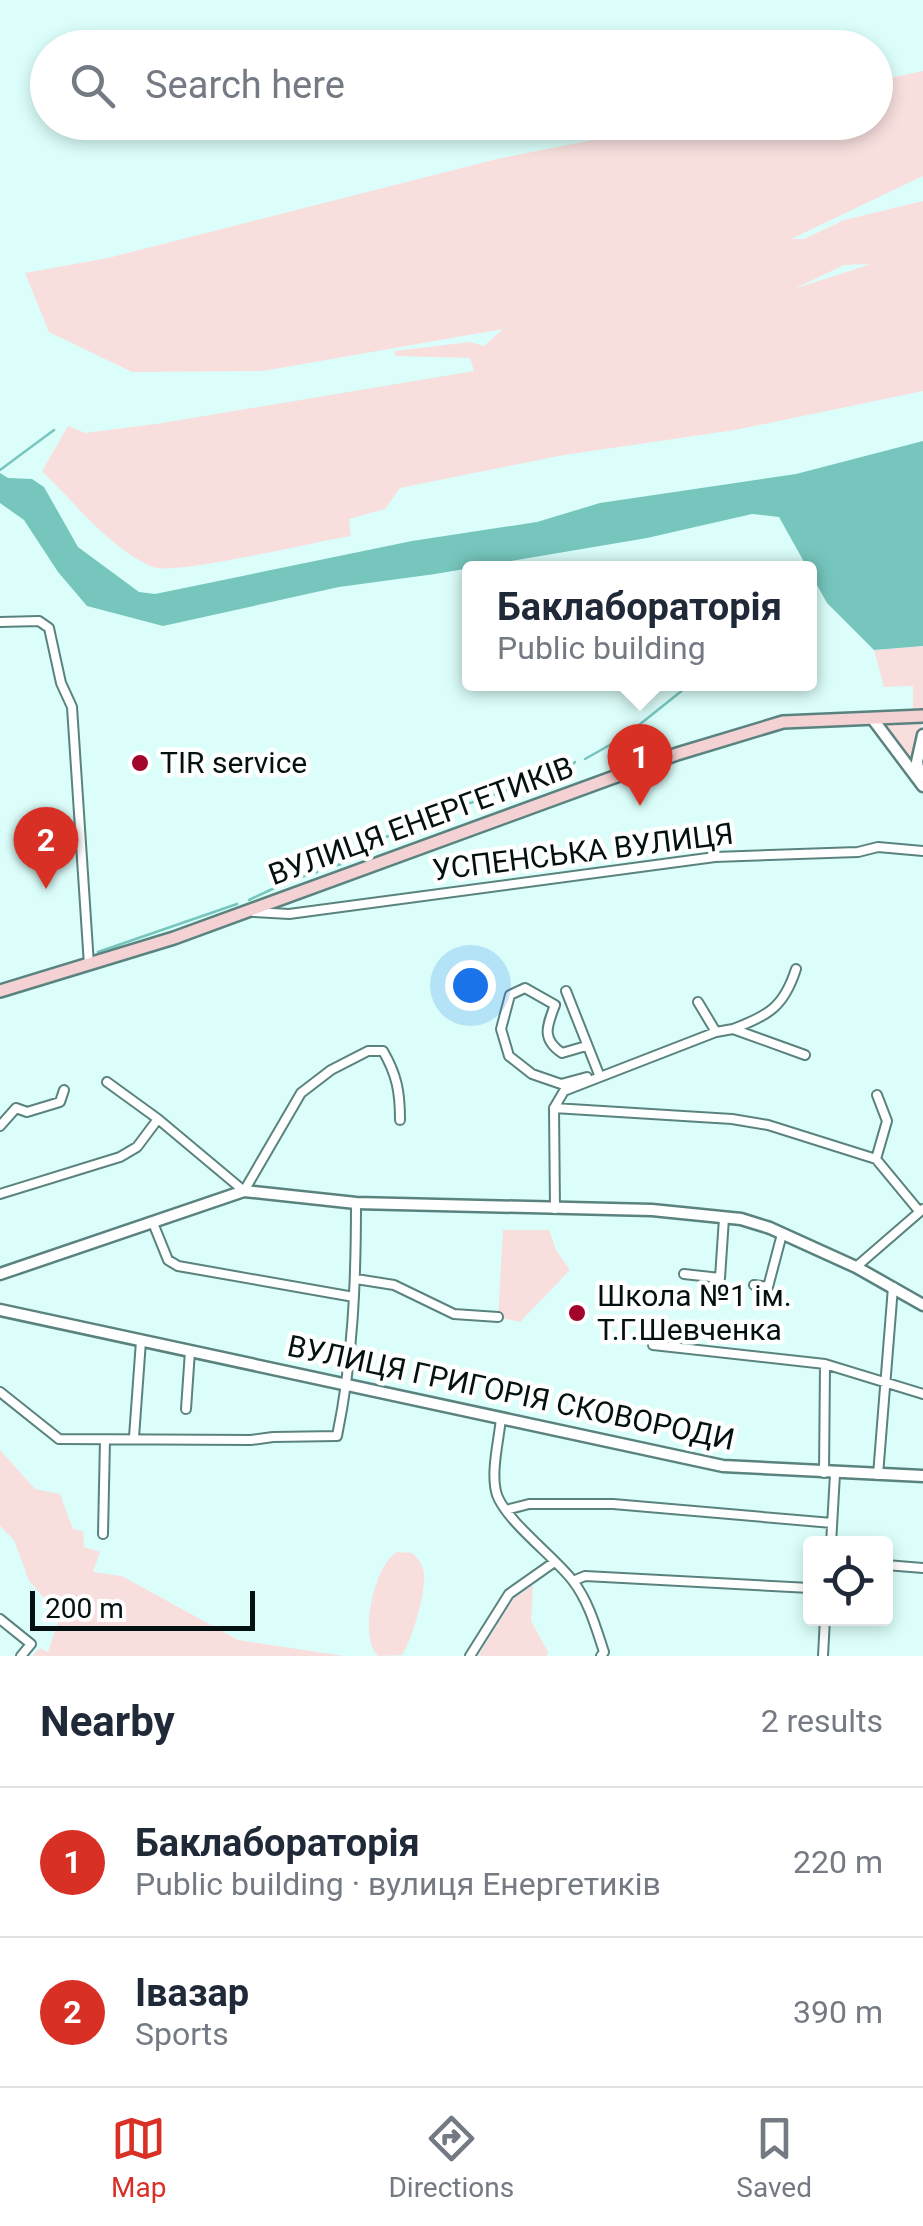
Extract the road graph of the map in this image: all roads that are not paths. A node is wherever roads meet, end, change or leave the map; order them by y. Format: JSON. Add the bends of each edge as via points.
{"nodes":[{"id":1,"x":0,"y":622,"type":"edge"},
{"id":2,"x":923,"y":716,"type":"edge"},
{"id":3,"x":872,"y":718,"type":"junction"},
{"id":4,"x":923,"y":735,"type":"edge"},
{"id":5,"x":922,"y":785,"type":"edge"},
{"id":6,"x":923,"y":852,"type":"edge"},
{"id":7,"x":248,"y":911,"type":"junction"},
{"id":8,"x":89,"y":966,"type":"junction"},
{"id":9,"x":796,"y":969,"type":"dead end"},
{"id":10,"x":0,"y":991,"type":"edge"},
{"id":11,"x":566,"y":992,"type":"dead end"},
{"id":12,"x":698,"y":1002,"type":"dead end"},
{"id":13,"x":554,"y":1004,"type":"junction"},
{"id":14,"x":573,"y":1011,"type":"junction"},
{"id":15,"x":734,"y":1029,"type":"junction"},
{"id":16,"x":716,"y":1032,"type":"junction"},
{"id":17,"x":586,"y":1046,"type":"junction"},
{"id":18,"x":805,"y":1054,"type":"dead end"},
{"id":19,"x":587,"y":1076,"type":"dead end"},
{"id":20,"x":600,"y":1076,"type":"junction"},
{"id":21,"x":107,"y":1082,"type":"dead end"},
{"id":22,"x":64,"y":1090,"type":"dead end"},
{"id":23,"x":877,"y":1095,"type":"dead end"},
{"id":24,"x":554,"y":1108,"type":"junction"},
{"id":25,"x":158,"y":1119,"type":"junction"},
{"id":26,"x":400,"y":1120,"type":"dead end"},
{"id":27,"x":0,"y":1126,"type":"edge"},
{"id":28,"x":876,"y":1159,"type":"junction"},
{"id":29,"x":244,"y":1191,"type":"junction"},
{"id":30,"x":0,"y":1194,"type":"edge"},
{"id":31,"x":356,"y":1204,"type":"junction"},
{"id":32,"x":555,"y":1210,"type":"junction"},
{"id":33,"x":921,"y":1210,"type":"edge"},
{"id":34,"x":724,"y":1218,"type":"junction"},
{"id":35,"x":153,"y":1224,"type":"junction"},
{"id":36,"x":782,"y":1234,"type":"junction"},
{"id":37,"x":856,"y":1267,"type":"junction"},
{"id":38,"x":0,"y":1274,"type":"edge"},
{"id":39,"x":684,"y":1274,"type":"dead end"},
{"id":40,"x":356,"y":1280,"type":"junction"},
{"id":41,"x":754,"y":1285,"type":"dead end"},
{"id":42,"x":893,"y":1287,"type":"junction"},
{"id":43,"x":354,"y":1297,"type":"junction"},
{"id":44,"x":923,"y":1305,"type":"edge"},
{"id":45,"x":0,"y":1310,"type":"edge"},
{"id":46,"x":498,"y":1317,"type":"dead end"},
{"id":47,"x":141,"y":1340,"type":"junction"},
{"id":48,"x":653,"y":1345,"type":"dead end"},
{"id":49,"x":190,"y":1351,"type":"junction"},
{"id":50,"x":825,"y":1364,"type":"junction"},
{"id":51,"x":883,"y":1381,"type":"junction"},
{"id":52,"x":348,"y":1385,"type":"junction"},
{"id":53,"x":0,"y":1392,"type":"edge"},
{"id":54,"x":923,"y":1394,"type":"edge"},
{"id":55,"x":186,"y":1409,"type":"dead end"},
{"id":56,"x":501,"y":1418,"type":"junction"},
{"id":57,"x":134,"y":1437,"type":"junction"},
{"id":58,"x":105,"y":1440,"type":"junction"},
{"id":59,"x":830,"y":1474,"type":"junction"},
{"id":60,"x":878,"y":1475,"type":"junction"},
{"id":61,"x":923,"y":1476,"type":"edge"},
{"id":62,"x":506,"y":1510,"type":"junction"},
{"id":63,"x":832,"y":1522,"type":"junction"},
{"id":64,"x":103,"y":1534,"type":"dead end"},
{"id":65,"x":831,"y":1536,"type":"edge"},
{"id":66,"x":553,"y":1562,"type":"junction"},
{"id":67,"x":893,"y":1566,"type":"edge"},
{"id":68,"x":923,"y":1568,"type":"edge"},
{"id":69,"x":573,"y":1581,"type":"junction"},
{"id":70,"x":803,"y":1588,"type":"edge"},
{"id":71,"x":0,"y":1619,"type":"edge"},
{"id":72,"x":825,"y":1626,"type":"edge"},
{"id":73,"x":604,"y":1655,"type":"edge"},
{"id":74,"x":21,"y":1656,"type":"edge"},
{"id":75,"x":470,"y":1656,"type":"edge"},
{"id":76,"x":823,"y":1656,"type":"edge"}],
"edges":[{"from":1,"to":8,"type":"street","via":[[49,628],[72,708]]},
{"from":2,"to":3,"type":"main road","name":"ВУЛИЦЯ ЕНЕРГЕТИКІВ"},
{"from":3,"to":5,"type":"street"},
{"from":3,"to":7,"type":"main road","name":"ВУЛИЦЯ ЕНЕРГЕТИКІВ","via":[[804,719],[746,732]]},
{"from":4,"to":5,"type":"street","via":[[916,762]]},
{"from":6,"to":7,"type":"street","name":"УСПЕНСЬКА ВУЛИЦЯ","via":[[878,847],[715,857],[289,914]]},
{"from":7,"to":8,"type":"main road","name":"ВУЛИЦЯ ЕНЕРГЕТИКІВ"},
{"from":8,"to":10,"type":"main road","name":"ВУЛИЦЯ ЕНЕРГЕТИКІВ"},
{"from":9,"to":15,"type":"street","via":[[775,1009]]},
{"from":11,"to":14,"type":"street"},
{"from":12,"to":16,"type":"street"},
{"from":13,"to":14,"type":"street"},
{"from":13,"to":17,"type":"street","via":[[545,1031],[550,1045],[562,1053]]},
{"from":13,"to":19,"type":"street","via":[[524,988],[510,995],[501,1028],[509,1056],[561,1084]]},
{"from":14,"to":17,"type":"street"},
{"from":15,"to":16,"type":"street"},
{"from":15,"to":18,"type":"street"},
{"from":16,"to":20,"type":"street"},
{"from":17,"to":20,"type":"street"},
{"from":20,"to":24,"type":"street","via":[[564,1091]]},
{"from":21,"to":25,"type":"street"},
{"from":22,"to":27,"type":"street","via":[[60,1102],[27,1112],[16,1108]]},
{"from":23,"to":28,"type":"street","via":[[887,1120]]},
{"from":24,"to":28,"type":"street","via":[[732,1119]]},
{"from":24,"to":32,"type":"street"},
{"from":25,"to":29,"type":"street"},
{"from":25,"to":30,"type":"street","via":[[120,1157]]},
{"from":26,"to":29,"type":"street","via":[[396,1073],[384,1051],[368,1051],[301,1092]]},
{"from":28,"to":33,"type":"street"},
{"from":29,"to":31,"type":"street"},
{"from":29,"to":35,"type":"street"},
{"from":31,"to":32,"type":"street"},
{"from":31,"to":40,"type":"street"},
{"from":32,"to":34,"type":"street"},
{"from":33,"to":37,"type":"street"},
{"from":34,"to":36,"type":"street"},
{"from":34,"to":39,"type":"street","via":[[720,1278]]},
{"from":35,"to":38,"type":"street"},
{"from":35,"to":43,"type":"street","via":[[168,1260],[178,1266]]},
{"from":36,"to":37,"type":"street"},
{"from":36,"to":41,"type":"street","via":[[768,1287]]},
{"from":37,"to":42,"type":"street"},
{"from":40,"to":43,"type":"street"},
{"from":40,"to":46,"type":"street","via":[[394,1285],[454,1314]]},
{"from":42,"to":44,"type":"street"},
{"from":42,"to":51,"type":"street"},
{"from":43,"to":52,"type":"street"},
{"from":45,"to":47,"type":"street","name":"ВУЛИЦЯ ГРИГОРІЯ СКОВОРОДИ"},
{"from":47,"to":49,"type":"street","name":"ВУЛИЦЯ ГРИГОРІЯ СКОВОРОДИ"},
{"from":47,"to":57,"type":"street"},
{"from":48,"to":50,"type":"street"},
{"from":49,"to":52,"type":"street","name":"ВУЛИЦЯ ГРИГОРІЯ СКОВОРОДИ"},
{"from":49,"to":55,"type":"street"},
{"from":50,"to":51,"type":"street"},
{"from":50,"to":59,"type":"street"},
{"from":51,"to":54,"type":"street"},
{"from":51,"to":60,"type":"street"},
{"from":52,"to":56,"type":"street","name":"ВУЛИЦЯ ГРИГОРІЯ СКОВОРОДИ"},
{"from":52,"to":57,"type":"street","via":[[338,1436]]},
{"from":53,"to":58,"type":"street","via":[[59,1438]]},
{"from":56,"to":59,"type":"street","name":"ВУЛИЦЯ ГРИГОРІЯ СКОВОРОДИ","via":[[723,1466]]},
{"from":56,"to":62,"type":"street","via":[[495,1483]]},
{"from":57,"to":58,"type":"street"},
{"from":58,"to":64,"type":"street"},
{"from":59,"to":60,"type":"street","name":"ВУЛИЦЯ ГРИГОРІЯ СКОВОРОДИ"},
{"from":59,"to":63,"type":"street"},
{"from":60,"to":61,"type":"street","name":"ВУЛИЦЯ ГРИГОРІЯ СКОВОРОДИ"},
{"from":62,"to":63,"type":"street","via":[[614,1504]]},
{"from":62,"to":66,"type":"street"},
{"from":63,"to":65,"type":"street"},
{"from":66,"to":69,"type":"street"},
{"from":66,"to":75,"type":"street","via":[[508,1594]]},
{"from":67,"to":68,"type":"street"},
{"from":69,"to":70,"type":"street","via":[[585,1576]]},
{"from":69,"to":73,"type":"street"},
{"from":71,"to":74,"type":"street","via":[[30,1644]]},
{"from":72,"to":76,"type":"street"}]}
